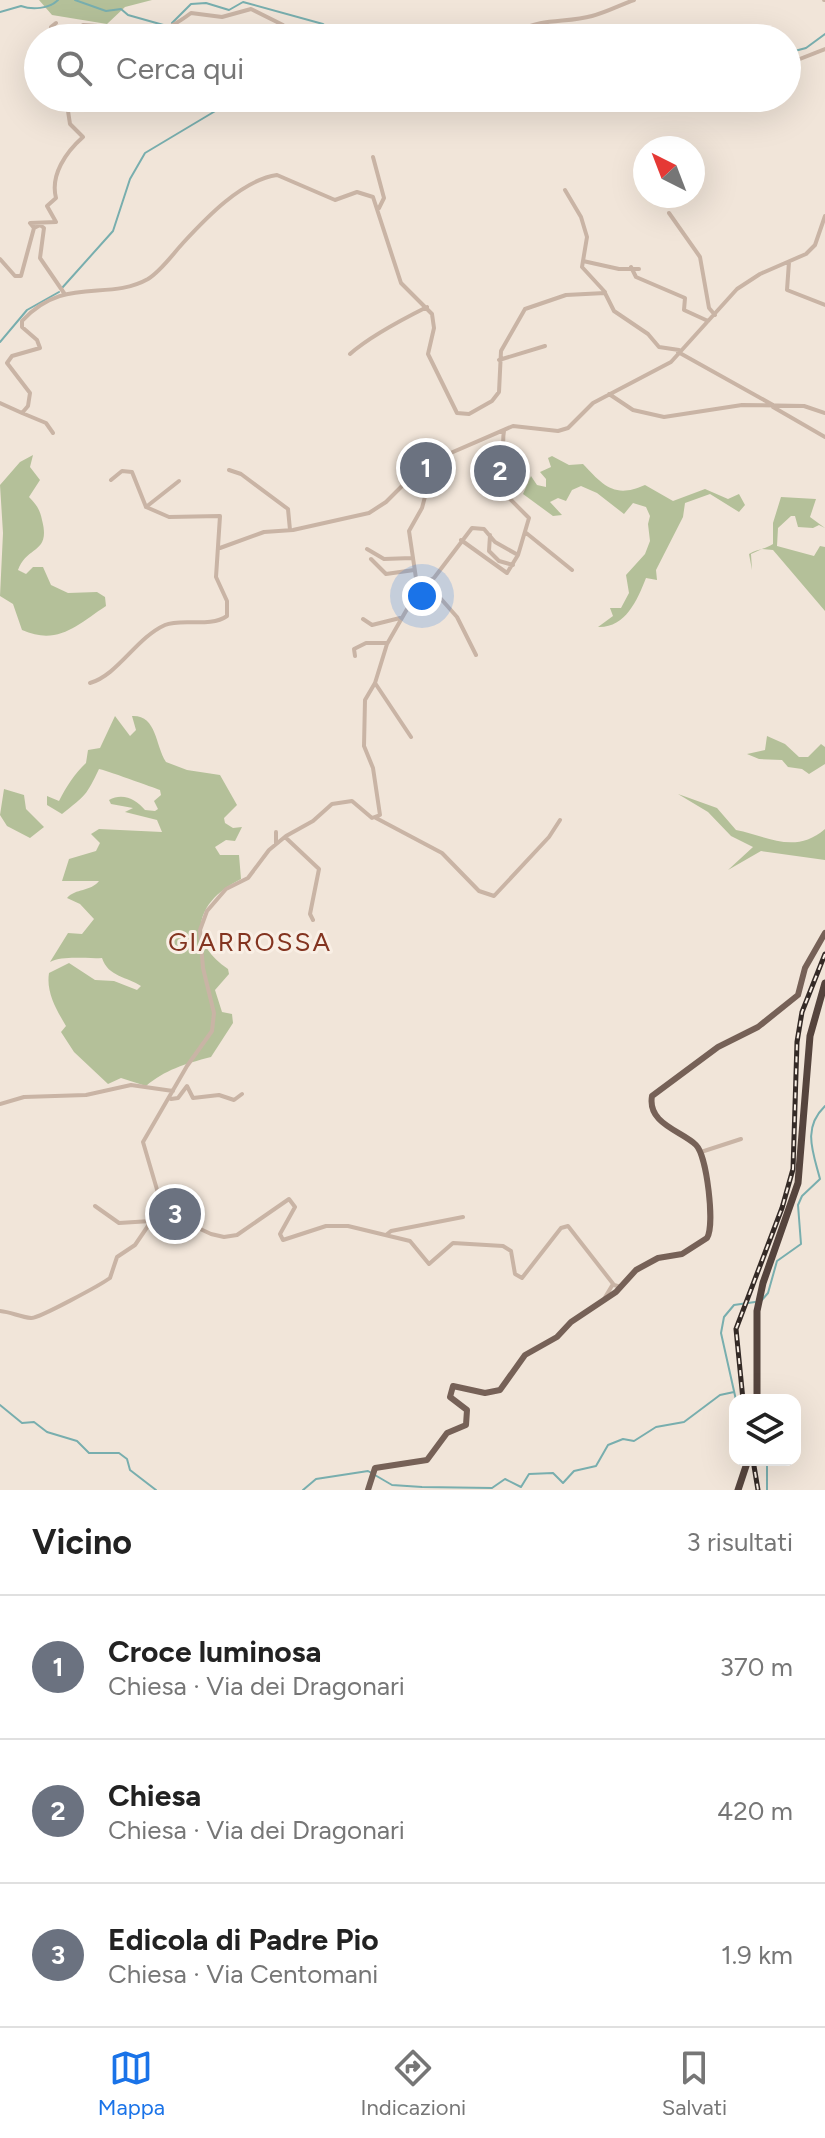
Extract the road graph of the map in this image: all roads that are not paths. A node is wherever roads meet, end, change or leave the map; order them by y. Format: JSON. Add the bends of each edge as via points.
{"nodes":[{"id":1,"x":634,"y":0,"type":"edge"},
{"id":2,"x":177,"y":24,"type":"edge"},
{"id":3,"x":281,"y":24,"type":"edge"},
{"id":4,"x":539,"y":24,"type":"edge"},
{"id":5,"x":825,"y":49,"type":"edge"},
{"id":6,"x":801,"y":58,"type":"edge"},
{"id":7,"x":68,"y":112,"type":"edge"},
{"id":8,"x":373,"y":157,"type":"dead end"},
{"id":9,"x":565,"y":190,"type":"dead end"},
{"id":10,"x":378,"y":210,"type":"junction"},
{"id":11,"x":669,"y":213,"type":"dead end"},
{"id":12,"x":825,"y":216,"type":"edge"},
{"id":13,"x":34,"y":228,"type":"junction"},
{"id":14,"x":0,"y":259,"type":"edge"},
{"id":15,"x":582,"y":261,"type":"junction"},
{"id":16,"x":789,"y":262,"type":"junction"},
{"id":17,"x":631,"y":267,"type":"junction"},
{"id":18,"x":639,"y":269,"type":"dead end"},
{"id":19,"x":64,"y":293,"type":"junction"},
{"id":20,"x":607,"y":295,"type":"junction"},
{"id":21,"x":825,"y":305,"type":"edge"},
{"id":22,"x":427,"y":307,"type":"junction"},
{"id":23,"x":715,"y":315,"type":"junction"},
{"id":24,"x":708,"y":321,"type":"junction"},
{"id":25,"x":545,"y":346,"type":"dead end"},
{"id":26,"x":678,"y":352,"type":"junction"},
{"id":27,"x":350,"y":354,"type":"dead end"},
{"id":28,"x":499,"y":360,"type":"junction"},
{"id":29,"x":609,"y":394,"type":"junction"},
{"id":30,"x":0,"y":403,"type":"edge"},
{"id":31,"x":773,"y":406,"type":"junction"},
{"id":32,"x":22,"y":413,"type":"junction"},
{"id":33,"x":825,"y":413,"type":"edge"},
{"id":34,"x":504,"y":431,"type":"junction"},
{"id":35,"x":53,"y":433,"type":"dead end"},
{"id":36,"x":825,"y":437,"type":"edge"},
{"id":37,"x":435,"y":459,"type":"junction"},
{"id":38,"x":229,"y":470,"type":"dead end"},
{"id":39,"x":111,"y":480,"type":"dead end"},
{"id":40,"x":179,"y":481,"type":"dead end"},
{"id":41,"x":146,"y":507,"type":"junction"},
{"id":42,"x":290,"y":530,"type":"junction"},
{"id":43,"x":525,"y":532,"type":"junction"},
{"id":44,"x":490,"y":535,"type":"junction"},
{"id":45,"x":461,"y":540,"type":"junction"},
{"id":46,"x":220,"y":548,"type":"junction"},
{"id":47,"x":367,"y":549,"type":"dead end"},
{"id":48,"x":518,"y":555,"type":"junction"},
{"id":49,"x":412,"y":558,"type":"junction"},
{"id":50,"x":371,"y":559,"type":"dead end"},
{"id":51,"x":513,"y":565,"type":"junction"},
{"id":52,"x":414,"y":570,"type":"junction"},
{"id":53,"x":572,"y":570,"type":"dead end"},
{"id":54,"x":427,"y":583,"type":"junction"},
{"id":55,"x":417,"y":587,"type":"junction"},
{"id":56,"x":402,"y":618,"type":"junction"},
{"id":57,"x":363,"y":619,"type":"dead end"},
{"id":58,"x":388,"y":643,"type":"junction"},
{"id":59,"x":476,"y":655,"type":"dead end"},
{"id":60,"x":355,"y":656,"type":"dead end"},
{"id":61,"x":90,"y":683,"type":"dead end"},
{"id":62,"x":375,"y":683,"type":"junction"},
{"id":63,"x":411,"y":737,"type":"dead end"},
{"id":64,"x":376,"y":818,"type":"junction"},
{"id":65,"x":560,"y":820,"type":"dead end"},
{"id":66,"x":276,"y":832,"type":"dead end"},
{"id":67,"x":285,"y":837,"type":"junction"},
{"id":68,"x":276,"y":844,"type":"junction"},
{"id":69,"x":313,"y":920,"type":"dead end"},
{"id":70,"x":825,"y":933,"type":"edge"},
{"id":71,"x":825,"y":983,"type":"edge"},
{"id":72,"x":825,"y":990,"type":"edge"},
{"id":73,"x":175,"y":1090,"type":"junction"},
{"id":74,"x":242,"y":1094,"type":"dead end"},
{"id":75,"x":171,"y":1099,"type":"junction"},
{"id":76,"x":0,"y":1104,"type":"edge"},
{"id":77,"x":741,"y":1139,"type":"dead end"},
{"id":78,"x":701,"y":1152,"type":"junction"},
{"id":79,"x":95,"y":1206,"type":"dead end"},
{"id":80,"x":463,"y":1217,"type":"dead end"},
{"id":81,"x":186,"y":1218,"type":"junction"},
{"id":82,"x":155,"y":1220,"type":"junction"},
{"id":83,"x":386,"y":1235,"type":"junction"},
{"id":84,"x":776,"y":1250,"type":"junction"},
{"id":85,"x":613,"y":1284,"type":"junction"},
{"id":86,"x":621,"y":1287,"type":"junction"},
{"id":87,"x":602,"y":1302,"type":"junction"},
{"id":88,"x":0,"y":1311,"type":"edge"},
{"id":89,"x":759,"y":1394,"type":"edge"},
{"id":90,"x":744,"y":1466,"type":"edge"},
{"id":91,"x":368,"y":1490,"type":"edge"},
{"id":92,"x":736,"y":1490,"type":"edge"}],
"edges":[{"from":1,"to":4,"type":"street","via":[[593,16]]},
{"from":2,"to":3,"type":"street","via":[[191,13],[222,17],[251,9]]},
{"from":5,"to":6,"type":"street"},
{"from":7,"to":13,"type":"street","via":[[70,124],[83,137],[55,177],[56,198],[47,206],[56,222],[37,220],[30,225]]},
{"from":8,"to":10,"type":"street","via":[[384,198]]},
{"from":9,"to":15,"type":"street","via":[[587,237]]},
{"from":10,"to":19,"type":"street","via":[[369,194],[357,192],[335,200],[283,176],[267,176],[199,226],[145,280]]},
{"from":10,"to":22,"type":"street","via":[[401,283]]},
{"from":11,"to":23,"type":"street","via":[[703,264],[709,308]]},
{"from":12,"to":16,"type":"street","via":[[812,249]]},
{"from":13,"to":14,"type":"street","via":[[21,276]]},
{"from":13,"to":19,"type":"street","via":[[40,225],[44,230],[40,258]]},
{"from":15,"to":17,"type":"street"},
{"from":15,"to":20,"type":"street"},
{"from":16,"to":21,"type":"street","via":[[787,290]]},
{"from":16,"to":23,"type":"street","via":[[747,281]]},
{"from":17,"to":18,"type":"street"},
{"from":17,"to":24,"type":"street","via":[[636,277],[685,298],[684,310]]},
{"from":19,"to":32,"type":"street","via":[[36,305],[21,323],[37,340],[38,350],[7,359],[30,393]]},
{"from":20,"to":26,"type":"street","via":[[614,311],[659,347]]},
{"from":20,"to":28,"type":"street","via":[[566,295],[527,308]]},
{"from":22,"to":27,"type":"street"},
{"from":22,"to":28,"type":"street","via":[[434,325],[428,354],[455,411],[469,414],[496,397],[501,386]]},
{"from":23,"to":24,"type":"street"},
{"from":24,"to":26,"type":"street"},
{"from":25,"to":28,"type":"street"},
{"from":26,"to":29,"type":"street","via":[[666,366]]},
{"from":26,"to":31,"type":"street"},
{"from":29,"to":31,"type":"street","via":[[633,410],[664,417],[722,406]]},
{"from":29,"to":34,"type":"street","via":[[564,430],[519,424]]},
{"from":30,"to":32,"type":"street"},
{"from":31,"to":33,"type":"street"},
{"from":31,"to":36,"type":"street"},
{"from":32,"to":35,"type":"street","via":[[46,423]]},
{"from":34,"to":37,"type":"street"},
{"from":34,"to":43,"type":"street","via":[[507,496],[529,518]]},
{"from":37,"to":42,"type":"street","via":[[372,512]]},
{"from":37,"to":49,"type":"street","via":[[422,508],[409,531]]},
{"from":38,"to":42,"type":"street","via":[[288,509]]},
{"from":39,"to":41,"type":"street","via":[[122,471],[132,472]]},
{"from":40,"to":41,"type":"street"},
{"from":41,"to":46,"type":"street","via":[[169,517],[219,514]]},
{"from":42,"to":46,"type":"street","via":[[264,532]]},
{"from":43,"to":48,"type":"street"},
{"from":43,"to":53,"type":"street"},
{"from":44,"to":45,"type":"street","via":[[472,528]]},
{"from":44,"to":48,"type":"street"},
{"from":44,"to":51,"type":"street","via":[[489,551]]},
{"from":45,"to":51,"type":"street","via":[[507,573]]},
{"from":45,"to":54,"type":"street"},
{"from":46,"to":61,"type":"street","via":[[216,577],[227,601],[225,618],[165,625],[104,678]]},
{"from":47,"to":49,"type":"street","via":[[384,559]]},
{"from":48,"to":51,"type":"street"},
{"from":49,"to":52,"type":"street"},
{"from":50,"to":52,"type":"street","via":[[386,574]]},
{"from":52,"to":55,"type":"street"},
{"from":54,"to":55,"type":"street"},
{"from":54,"to":59,"type":"street","via":[[457,617]]},
{"from":55,"to":56,"type":"street"},
{"from":56,"to":57,"type":"street","via":[[372,625]]},
{"from":56,"to":58,"type":"street"},
{"from":58,"to":60,"type":"street","via":[[365,643],[354,649]]},
{"from":58,"to":62,"type":"street"},
{"from":62,"to":63,"type":"street"},
{"from":62,"to":64,"type":"street","via":[[365,700],[364,746],[381,811]]},
{"from":64,"to":65,"type":"street","via":[[442,853],[479,891],[494,896]]},
{"from":64,"to":67,"type":"street","via":[[355,802],[340,801]]},
{"from":66,"to":68,"type":"street"},
{"from":67,"to":68,"type":"street"},
{"from":67,"to":69,"type":"street","via":[[319,869]]},
{"from":68,"to":73,"type":"street","via":[[248,878],[222,893],[202,921],[203,968],[214,1022]]},
{"from":70,"to":78,"type":"main road","via":[[805,968],[798,995],[653,1094],[655,1114]]},
{"from":71,"to":84,"type":"highway","via":[[810,1036],[801,1169]]},
{"from":72,"to":84,"type":"highway","via":[[814,1028],[803,1171]]},
{"from":73,"to":75,"type":"street"},
{"from":73,"to":76,"type":"street","via":[[131,1085]]},
{"from":74,"to":75,"type":"street","via":[[234,1100],[219,1095],[193,1098],[187,1086]]},
{"from":75,"to":81,"type":"street","via":[[143,1142],[158,1193]]},
{"from":77,"to":78,"type":"street"},
{"from":78,"to":86,"type":"main road","via":[[710,1196],[709,1237],[682,1254],[643,1266]]},
{"from":79,"to":82,"type":"street","via":[[119,1223]]},
{"from":80,"to":83,"type":"street"},
{"from":81,"to":82,"type":"street"},
{"from":81,"to":83,"type":"street","via":[[211,1234],[227,1237],[289,1199],[295,1207],[280,1234],[284,1240],[333,1226]]},
{"from":82,"to":88,"type":"street","via":[[135,1245],[121,1253],[112,1275],[100,1285],[38,1318]]},
{"from":83,"to":85,"type":"street","via":[[412,1242],[429,1264],[456,1242],[505,1246],[515,1274],[522,1278],[568,1226]]},
{"from":84,"to":89,"type":"highway","via":[[758,1320]]},
{"from":85,"to":86,"type":"street"},
{"from":85,"to":87,"type":"street"},
{"from":86,"to":87,"type":"main road"},
{"from":87,"to":91,"type":"main road","via":[[525,1355],[500,1390],[452,1387],[450,1397],[466,1408],[463,1428],[447,1433],[428,1459],[377,1467]]},
{"from":90,"to":92,"type":"highway"}]}
